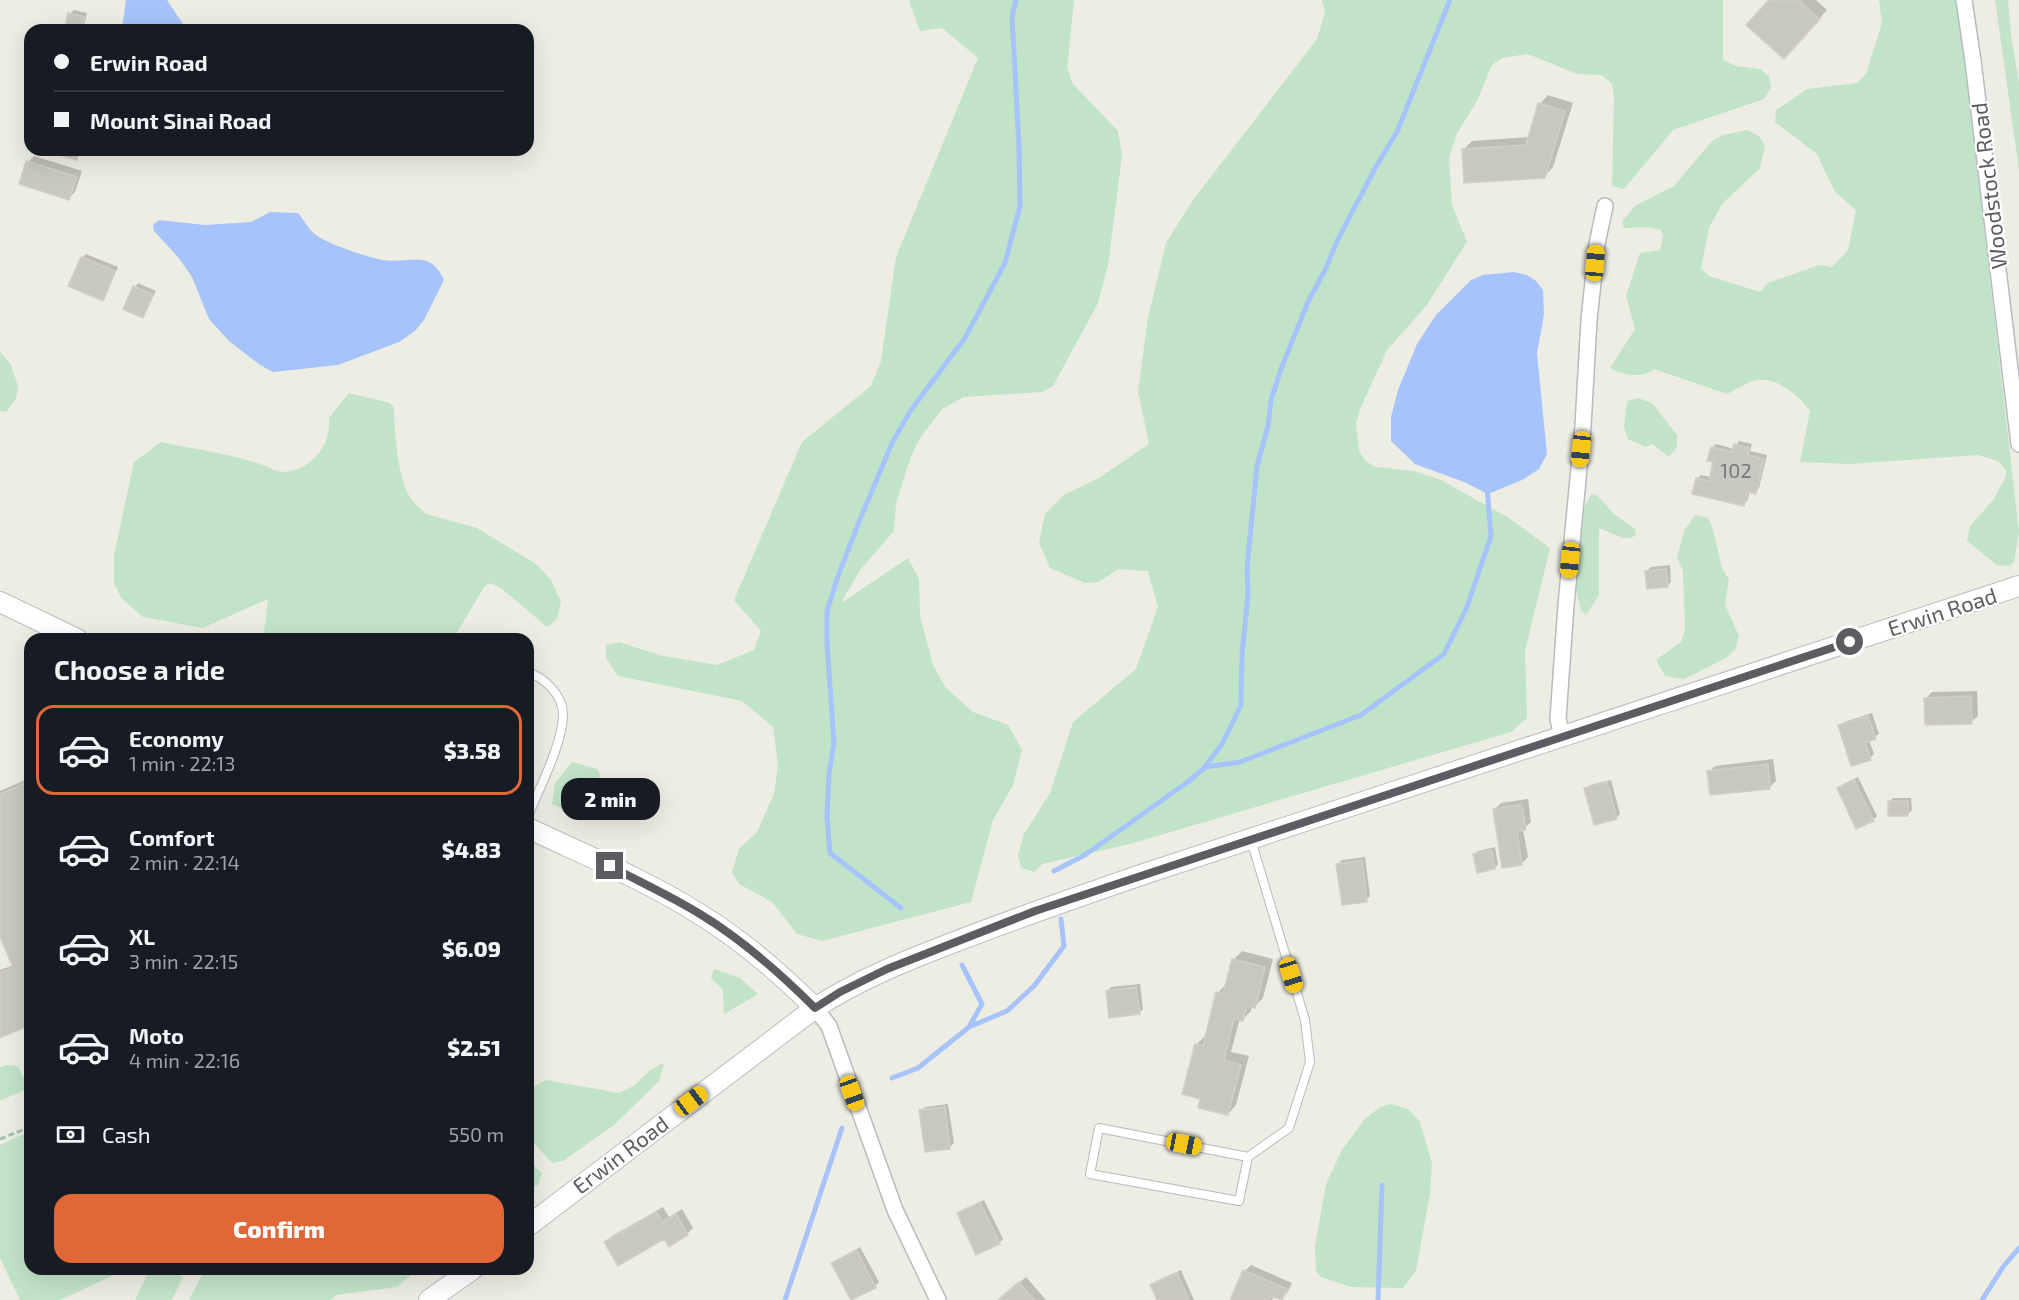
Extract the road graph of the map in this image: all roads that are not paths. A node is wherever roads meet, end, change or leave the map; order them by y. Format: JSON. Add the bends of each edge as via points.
{"nodes":[{"id":1,"x":1964,"y":0,"type":"edge"},
{"id":2,"x":1605,"y":206,"type":"dead end"},
{"id":3,"x":2019,"y":444,"type":"edge"},
{"id":4,"x":2019,"y":586,"type":"edge"},
{"id":5,"x":0,"y":602,"type":"edge"},
{"id":6,"x":65,"y":633,"type":"edge"},
{"id":7,"x":534,"y":674,"type":"edge"},
{"id":8,"x":1562,"y":737,"type":"junction"},
{"id":9,"x":534,"y":801,"type":"edge"},
{"id":10,"x":534,"y":831,"type":"edge"},
{"id":11,"x":1251,"y":840,"type":"junction"},
{"id":12,"x":815,"y":1008,"type":"junction"},
{"id":13,"x":1248,"y":1156,"type":"junction"},
{"id":14,"x":534,"y":1221,"type":"edge"},
{"id":15,"x":464,"y":1275,"type":"edge"},
{"id":16,"x":429,"y":1300,"type":"edge"},
{"id":17,"x":938,"y":1300,"type":"edge"}],
"edges":[{"from":1,"to":3,"type":"street","name":"Woodstock Road"},
{"from":2,"to":8,"type":"street","via":[[1589,320],[1558,720]]},
{"from":4,"to":8,"type":"main road","name":"Erwin Road"},
{"from":5,"to":6,"type":"main road"},
{"from":7,"to":9,"type":"lane","via":[[556,693],[563,712],[560,735]]},
{"from":8,"to":11,"type":"main road","name":"Erwin Road"},
{"from":10,"to":12,"type":"main road","via":[[700,914],[782,974]]},
{"from":11,"to":12,"type":"main road","name":"Erwin Road","via":[[962,939],[862,980]]},
{"from":11,"to":13,"type":"lane","via":[[1305,1020],[1310,1062],[1289,1128]]},
{"from":12,"to":14,"type":"main road","name":"Erwin Road"},
{"from":12,"to":17,"type":"street","via":[[829,1026],[895,1209]]},
{"from":13,"to":13,"type":"lane","via":[[1099,1128],[1090,1174],[1239,1201]]},
{"from":15,"to":16,"type":"main road"}]}
